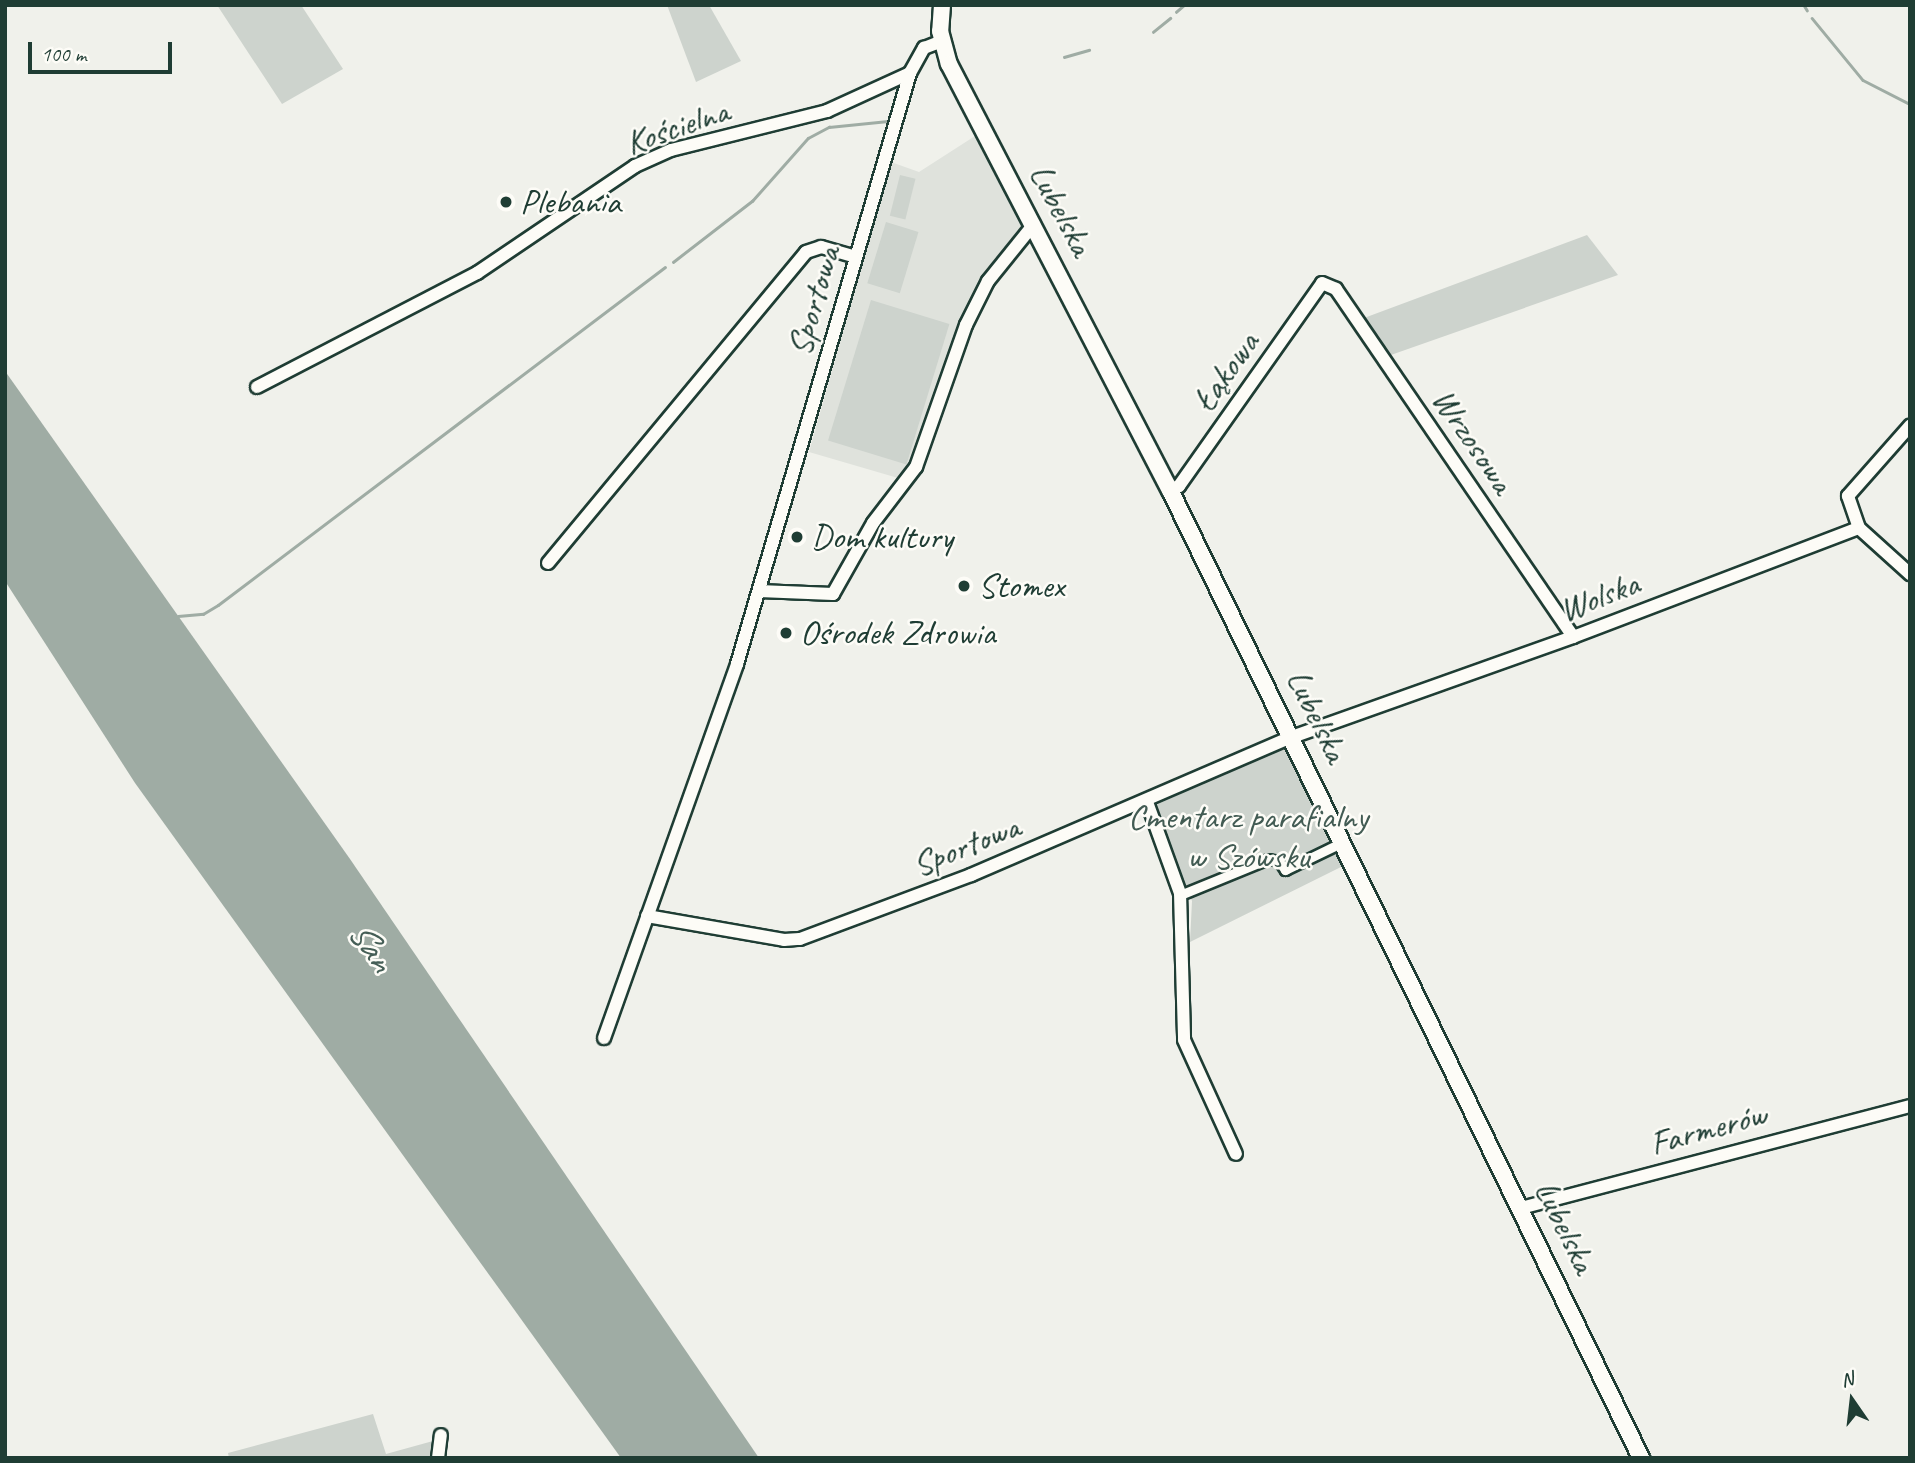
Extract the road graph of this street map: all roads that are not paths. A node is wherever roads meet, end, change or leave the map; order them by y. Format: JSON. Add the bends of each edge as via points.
{"nodes":[{"id":1,"x":942,"y":5,"type":"edge"},
{"id":2,"x":942,"y":41,"type":"junction"},
{"id":3,"x":910,"y":73,"type":"junction"},
{"id":4,"x":1034,"y":224,"type":"junction"},
{"id":5,"x":856,"y":257,"type":"junction"},
{"id":6,"x":1322,"y":283,"type":"joint"},
{"id":7,"x":257,"y":387,"type":"dead end"},
{"id":8,"x":1910,"y":426,"type":"edge"},
{"id":9,"x":1170,"y":490,"type":"junction"},
{"id":10,"x":1859,"y":528,"type":"junction"},
{"id":11,"x":548,"y":563,"type":"dead end"},
{"id":12,"x":1910,"y":574,"type":"edge"},
{"id":13,"x":759,"y":592,"type":"junction"},
{"id":14,"x":1573,"y":637,"type":"junction"},
{"id":15,"x":1292,"y":737,"type":"junction"},
{"id":16,"x":1147,"y":802,"type":"junction"},
{"id":17,"x":1343,"y":842,"type":"junction"},
{"id":18,"x":1180,"y":895,"type":"junction"},
{"id":19,"x":647,"y":916,"type":"junction"},
{"id":20,"x":604,"y":1038,"type":"dead end"},
{"id":21,"x":1910,"y":1106,"type":"edge"},
{"id":22,"x":1236,"y":1154,"type":"dead end"},
{"id":23,"x":1521,"y":1208,"type":"junction"},
{"id":24,"x":441,"y":1435,"type":"dead end"},
{"id":25,"x":438,"y":1458,"type":"edge"},
{"id":26,"x":1641,"y":1458,"type":"edge"}],
"edges":[{"from":1,"to":2,"type":"main road","name":"Lubelska"},
{"from":2,"to":3,"type":"street","name":"Sportowa","via":[[924,48]]},
{"from":2,"to":4,"type":"main road","name":"Lubelska","via":[[953,71]]},
{"from":3,"to":5,"type":"street","name":"Sportowa"},
{"from":3,"to":7,"type":"street","name":"Kościelna","via":[[827,111],[671,150],[635,166],[477,273]]},
{"from":4,"to":9,"type":"main road","name":"Lubelska"},
{"from":4,"to":13,"type":"street","via":[[988,281],[966,325],[916,467],[881,511],[833,594]]},
{"from":5,"to":11,"type":"street","via":[[821,247],[806,252]]},
{"from":5,"to":13,"type":"street","name":"Sportowa"},
{"from":6,"to":9,"type":"street","name":"Łąkowa","via":[[1179,486]]},
{"from":6,"to":14,"type":"street","name":"Wrzosowa","via":[[1336,289]]},
{"from":8,"to":10,"type":"street","via":[[1848,496]]},
{"from":9,"to":15,"type":"main road","name":"Lubelska"},
{"from":10,"to":12,"type":"street","via":[[1870,533]]},
{"from":10,"to":14,"type":"street","name":"Wolska"},
{"from":13,"to":19,"type":"street","name":"Sportowa","via":[[712,741]]},
{"from":14,"to":15,"type":"street","name":"Wolska"},
{"from":15,"to":16,"type":"street","name":"Sportowa"},
{"from":15,"to":17,"type":"main road","name":"Lubelska"},
{"from":16,"to":18,"type":"street"},
{"from":16,"to":19,"type":"street","name":"Sportowa","via":[[800,939],[783,940]]},
{"from":17,"to":18,"type":"street","via":[[1285,870],[1279,861],[1268,859]]},
{"from":17,"to":23,"type":"main road","name":"Lubelska"},
{"from":18,"to":22,"type":"street","via":[[1184,1040]]},
{"from":19,"to":20,"type":"street","name":"Sportowa"},
{"from":21,"to":23,"type":"street","name":"Farmerów"},
{"from":23,"to":26,"type":"main road","name":"Lubelska"},
{"from":24,"to":25,"type":"street"}]}
